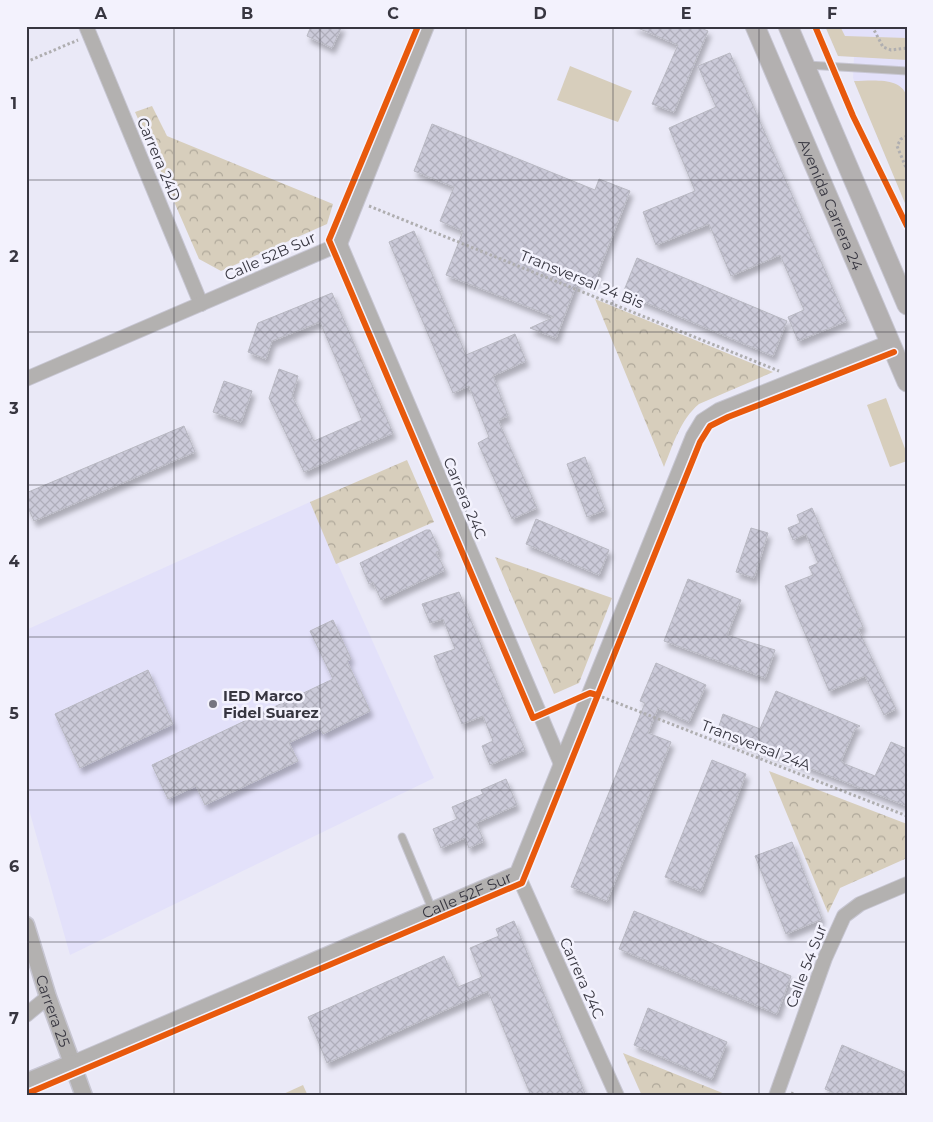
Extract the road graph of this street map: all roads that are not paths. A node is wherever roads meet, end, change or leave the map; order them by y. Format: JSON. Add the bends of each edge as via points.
{"nodes":[{"id":1,"x":428,"y":26,"type":"edge"},
{"id":2,"x":755,"y":26,"type":"edge"},
{"id":3,"x":788,"y":26,"type":"edge"},
{"id":4,"x":88,"y":31,"type":"edge"},
{"id":5,"x":805,"y":65,"type":"junction"},
{"id":6,"x":890,"y":70,"type":"junction"},
{"id":7,"x":907,"y":71,"type":"edge"},
{"id":8,"x":907,"y":76,"type":"edge"},
{"id":9,"x":340,"y":244,"type":"junction"},
{"id":10,"x":201,"y":304,"type":"junction"},
{"id":11,"x":907,"y":305,"type":"edge"},
{"id":12,"x":890,"y":342,"type":"junction"},
{"id":13,"x":26,"y":379,"type":"edge"},
{"id":14,"x":907,"y":382,"type":"edge"},
{"id":15,"x":561,"y":764,"type":"junction"},
{"id":16,"x":402,"y":837,"type":"dead end"},
{"id":17,"x":517,"y":873,"type":"junction"},
{"id":18,"x":907,"y":884,"type":"edge"},
{"id":19,"x":432,"y":909,"type":"junction"},
{"id":20,"x":26,"y":925,"type":"edge"},
{"id":21,"x":48,"y":997,"type":"junction"},
{"id":22,"x":26,"y":1015,"type":"edge"},
{"id":23,"x":72,"y":1063,"type":"junction"},
{"id":24,"x":26,"y":1082,"type":"edge"},
{"id":25,"x":84,"y":1096,"type":"edge"},
{"id":26,"x":617,"y":1096,"type":"edge"},
{"id":27,"x":776,"y":1096,"type":"edge"}],
"edges":[{"from":1,"to":9,"type":"street","name":"Calle 52B Sur"},
{"from":2,"to":12,"type":"main road","name":"Avenida Carrera 24"},
{"from":3,"to":5,"type":"main road","name":"Avenida Carrera 24"},
{"from":4,"to":10,"type":"street","name":"Carrera 24D"},
{"from":5,"to":6,"type":"lane"},
{"from":5,"to":11,"type":"main road","name":"Avenida Carrera 24"},
{"from":6,"to":7,"type":"lane"},
{"from":6,"to":8,"type":"lane"},
{"from":9,"to":10,"type":"street","name":"Calle 52B Sur"},
{"from":9,"to":15,"type":"street","name":"Carrera 24C"},
{"from":10,"to":13,"type":"street","name":"Calle 52B Sur"},
{"from":12,"to":14,"type":"main road","name":"Avenida Carrera 24"},
{"from":12,"to":15,"type":"street","name":"Calle 52F Sur","via":[[719,410],[702,421],[693,436]]},
{"from":15,"to":17,"type":"street","name":"Calle 52F Sur"},
{"from":16,"to":19,"type":"lane"},
{"from":17,"to":19,"type":"street","name":"Calle 52F Sur"},
{"from":17,"to":26,"type":"street","name":"Carrera 24C"},
{"from":18,"to":27,"type":"street","name":"Calle 54 Sur","via":[[860,904],[844,916],[825,958]]},
{"from":19,"to":23,"type":"street","name":"Calle 52F Sur"},
{"from":20,"to":21,"type":"street","name":"Carrera 25"},
{"from":21,"to":22,"type":"street"},
{"from":21,"to":23,"type":"street","name":"Carrera 25"},
{"from":23,"to":24,"type":"street","name":"Calle 52F Sur"},
{"from":23,"to":25,"type":"street","name":"Carrera 25"}]}
